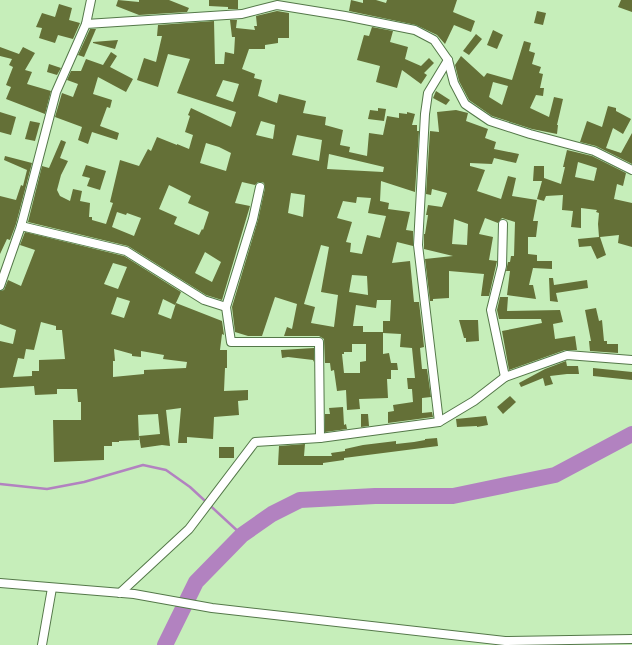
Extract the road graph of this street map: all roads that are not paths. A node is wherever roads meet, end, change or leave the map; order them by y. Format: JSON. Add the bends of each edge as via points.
{"nodes":[{"id":1,"x":91,"y":0,"type":"edge"},
{"id":2,"x":86,"y":24,"type":"junction"},
{"id":3,"x":448,"y":60,"type":"junction"},
{"id":4,"x":632,"y":170,"type":"edge"},
{"id":5,"x":260,"y":187,"type":"dead end"},
{"id":6,"x":502,"y":224,"type":"dead end"},
{"id":7,"x":21,"y":226,"type":"junction"},
{"id":8,"x":0,"y":286,"type":"edge"},
{"id":9,"x":226,"y":307,"type":"junction"},
{"id":10,"x":632,"y":360,"type":"edge"},
{"id":11,"x":505,"y":377,"type":"junction"},
{"id":12,"x":438,"y":422,"type":"junction"},
{"id":13,"x":320,"y":438,"type":"junction"},
{"id":14,"x":0,"y":583,"type":"edge"},
{"id":15,"x":52,"y":588,"type":"junction"},
{"id":16,"x":120,"y":593,"type":"junction"},
{"id":17,"x":632,"y":639,"type":"edge"},
{"id":18,"x":42,"y":645,"type":"edge"}],
"edges":[{"from":1,"to":2,"type":"street"},
{"from":2,"to":3,"type":"street","via":[[242,14],[276,5],[415,30],[434,40]]},
{"from":2,"to":7,"type":"street","via":[[56,92]]},
{"from":3,"to":4,"type":"street","via":[[454,83],[465,104],[490,121],[594,151]]},
{"from":3,"to":12,"type":"street","via":[[428,93],[418,245]]},
{"from":5,"to":9,"type":"street"},
{"from":6,"to":11,"type":"street","via":[[502,266],[491,310]]},
{"from":7,"to":8,"type":"street"},
{"from":7,"to":9,"type":"street","via":[[126,251],[204,300]]},
{"from":9,"to":13,"type":"street","via":[[230,342],[319,342]]},
{"from":10,"to":11,"type":"street","via":[[567,355]]},
{"from":11,"to":12,"type":"street","via":[[474,401]]},
{"from":12,"to":13,"type":"street"},
{"from":13,"to":16,"type":"street","via":[[255,442],[188,529]]},
{"from":14,"to":15,"type":"street"},
{"from":15,"to":16,"type":"street"},
{"from":15,"to":18,"type":"street"},
{"from":16,"to":17,"type":"street","via":[[212,608],[505,641]]}]}
